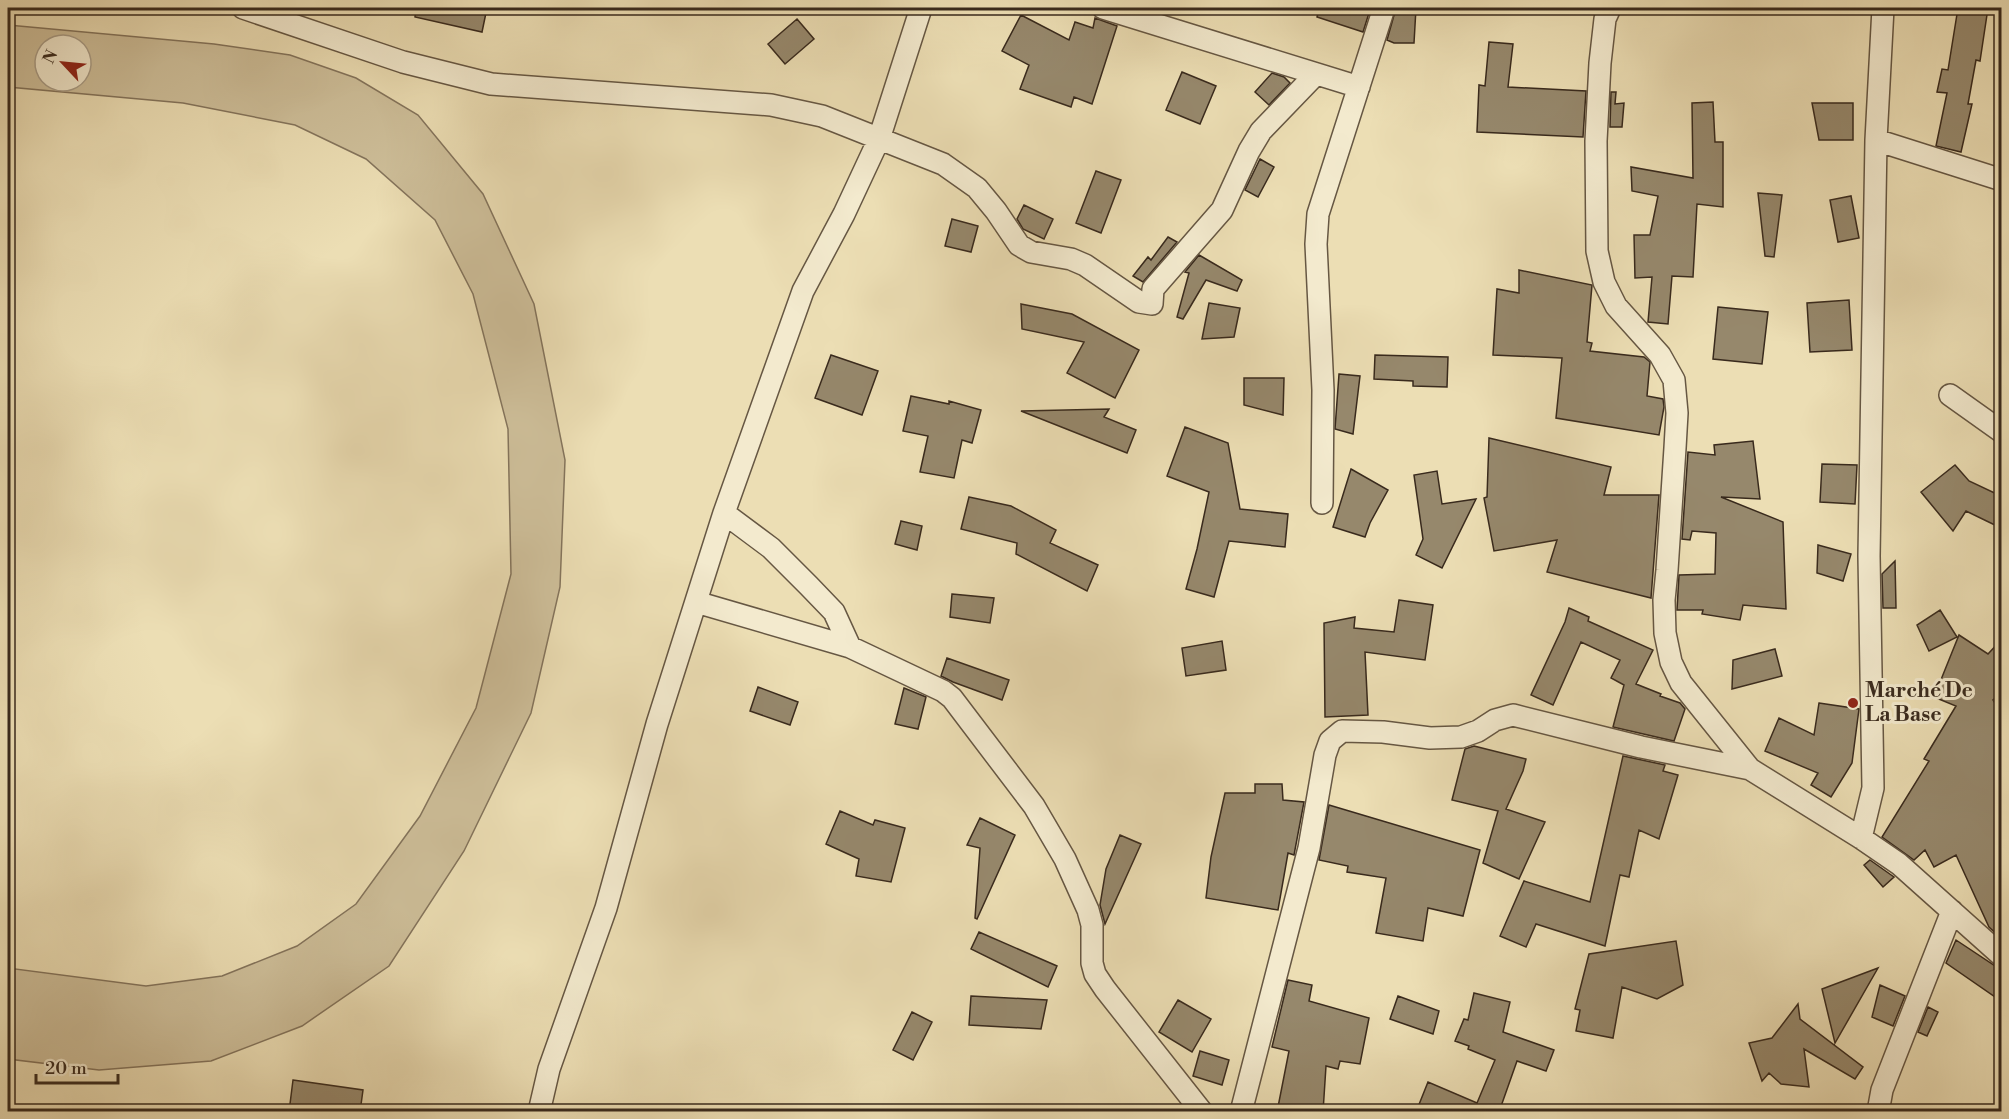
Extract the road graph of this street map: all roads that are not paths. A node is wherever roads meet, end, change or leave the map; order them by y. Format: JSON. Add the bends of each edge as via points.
{"nodes":[{"id":1,"x":243,"y":8,"type":"edge"},
{"id":2,"x":921,"y":8,"type":"edge"},
{"id":3,"x":1103,"y":8,"type":"edge"},
{"id":4,"x":1384,"y":8,"type":"edge"},
{"id":5,"x":1610,"y":8,"type":"edge"},
{"id":6,"x":1883,"y":8,"type":"edge"},
{"id":7,"x":1316,"y":74,"type":"junction"},
{"id":8,"x":1359,"y":87,"type":"junction"},
{"id":9,"x":879,"y":139,"type":"junction"},
{"id":10,"x":1876,"y":140,"type":"junction"},
{"id":11,"x":2001,"y":180,"type":"edge"},
{"id":12,"x":1950,"y":395,"type":"dead end"},
{"id":13,"x":2001,"y":432,"type":"edge"},
{"id":14,"x":1322,"y":502,"type":"dead end"},
{"id":15,"x":724,"y":513,"type":"junction"},
{"id":16,"x":696,"y":602,"type":"junction"},
{"id":17,"x":850,"y":647,"type":"junction"},
{"id":18,"x":1750,"y":769,"type":"junction"},
{"id":19,"x":1861,"y":838,"type":"junction"},
{"id":20,"x":1952,"y":911,"type":"junction"},
{"id":21,"x":2001,"y":956,"type":"edge"},
{"id":22,"x":539,"y":1112,"type":"edge"},
{"id":23,"x":1202,"y":1112,"type":"edge"},
{"id":24,"x":1241,"y":1112,"type":"edge"},
{"id":25,"x":1878,"y":1112,"type":"edge"}],
"edges":[{"from":1,"to":9,"type":"street","via":[[403,62],[491,84],[771,105],[822,116]]},
{"from":2,"to":9,"type":"street"},
{"from":3,"to":7,"type":"street"},
{"from":4,"to":8,"type":"street"},
{"from":5,"to":18,"type":"street","via":[[1600,63],[1597,251],[1604,282],[1616,306],[1660,355],[1674,380],[1677,413],[1665,633],[1671,662],[1681,683]]},
{"from":6,"to":10,"type":"street"},
{"from":7,"to":8,"type":"street"},
{"from":7,"to":9,"type":"street","via":[[1261,131],[1222,210],[1153,290],[1152,304],[1138,302],[1085,265],[1018,245],[977,188],[943,164]]},
{"from":8,"to":14,"type":"street","via":[[1318,214]]},
{"from":9,"to":15,"type":"street","via":[[803,291]]},
{"from":10,"to":11,"type":"street"},
{"from":10,"to":19,"type":"street","via":[[1869,556],[1873,788]]},
{"from":12,"to":13,"type":"street"},
{"from":15,"to":16,"type":"street"},
{"from":15,"to":17,"type":"street","via":[[771,548],[834,612]]},
{"from":16,"to":17,"type":"street"},
{"from":16,"to":22,"type":"street","via":[[606,908],[549,1069]]},
{"from":17,"to":23,"type":"street","via":[[943,691],[962,709],[1034,806],[1065,859],[1092,925],[1095,974]]},
{"from":18,"to":19,"type":"street"},
{"from":18,"to":24,"type":"street","via":[[1513,715],[1461,737],[1342,731],[1330,741],[1325,755],[1309,848]]},
{"from":19,"to":20,"type":"street","via":[[1899,864]]},
{"from":20,"to":21,"type":"street"},
{"from":20,"to":25,"type":"street","via":[[1882,1090]]}]}
